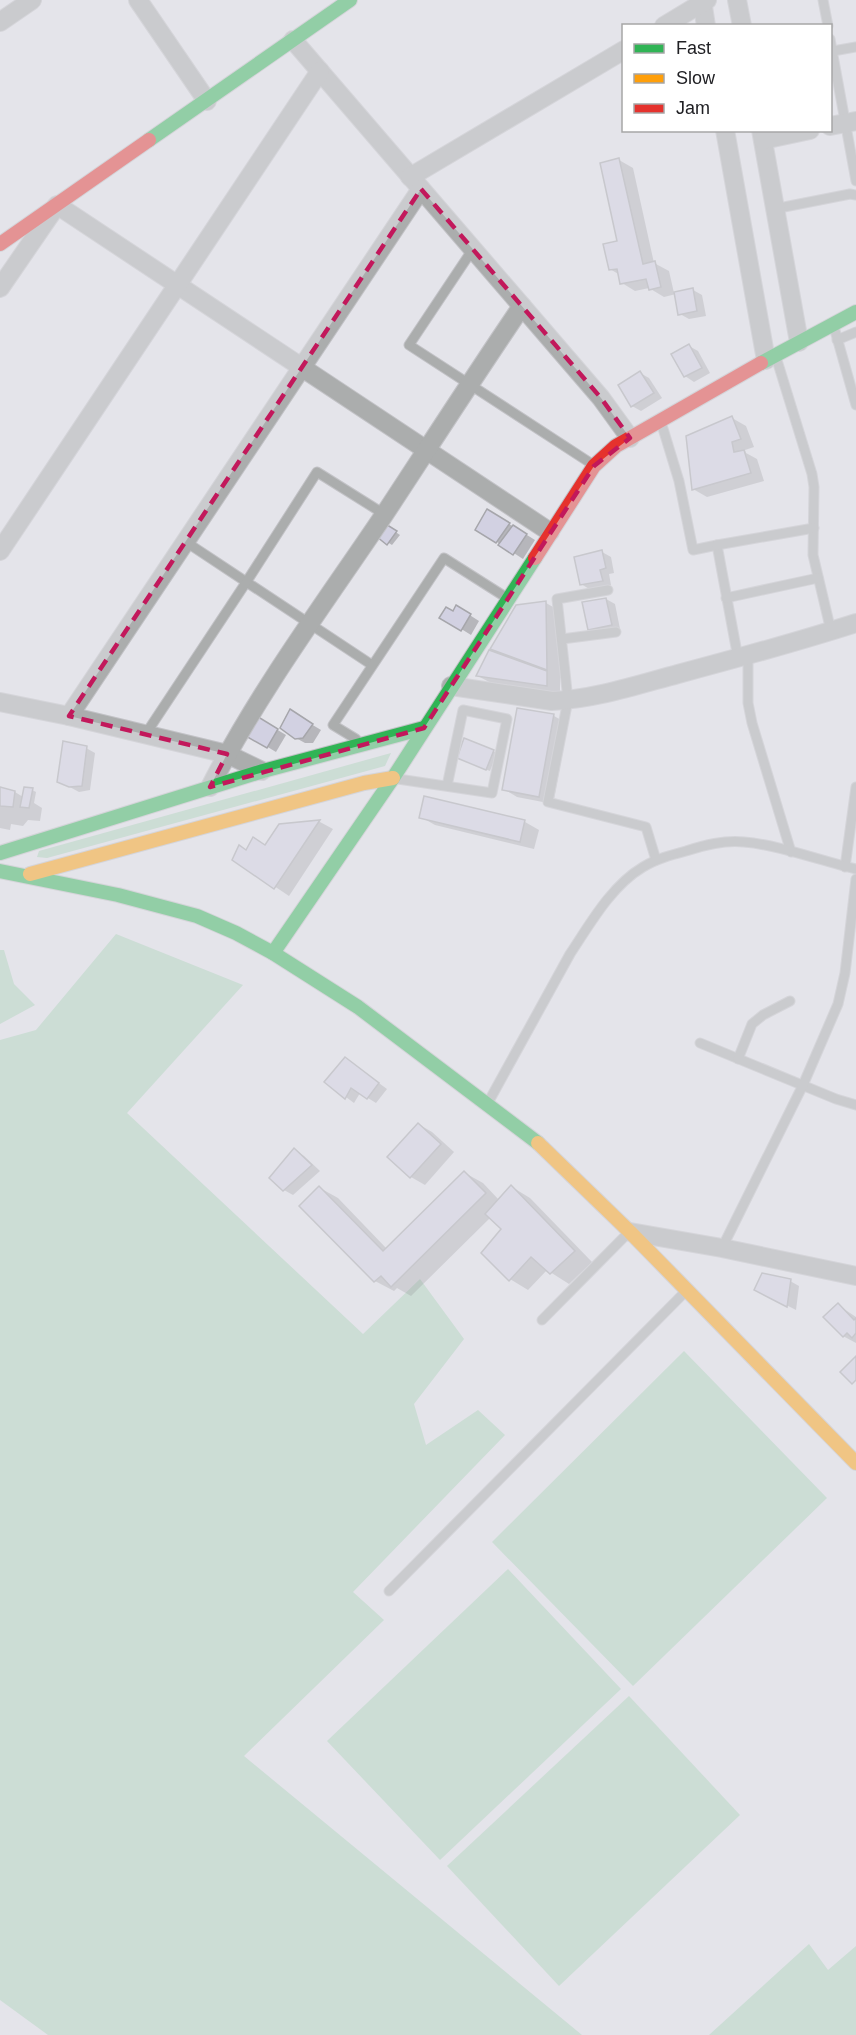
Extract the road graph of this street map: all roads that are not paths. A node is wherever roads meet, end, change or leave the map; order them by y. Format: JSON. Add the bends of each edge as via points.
{"nodes":[{"id":1,"x":32,"y":0,"type":"edge"},
{"id":2,"x":138,"y":0,"type":"edge"},
{"id":3,"x":350,"y":0,"type":"edge"},
{"id":4,"x":737,"y":0,"type":"edge"},
{"id":5,"x":823,"y":0,"type":"edge"},
{"id":6,"x":704,"y":1,"type":"edge"},
{"id":7,"x":0,"y":22,"type":"edge"},
{"id":8,"x":667,"y":24,"type":"edge"},
{"id":9,"x":706,"y":24,"type":"edge"},
{"id":10,"x":742,"y":24,"type":"edge"},
{"id":11,"x":828,"y":24,"type":"edge"},
{"id":12,"x":293,"y":40,"type":"junction"},
{"id":13,"x":832,"y":45,"type":"edge"},
{"id":14,"x":856,"y":47,"type":"edge"},
{"id":15,"x":622,"y":51,"type":"edge"},
{"id":16,"x":833,"y":51,"type":"junction"},
{"id":17,"x":320,"y":71,"type":"junction"},
{"id":18,"x":207,"y":101,"type":"junction"},
{"id":19,"x":844,"y":124,"type":"edge"},
{"id":20,"x":725,"y":132,"type":"edge"},
{"id":21,"x":791,"y":132,"type":"edge"},
{"id":22,"x":762,"y":135,"type":"edge"},
{"id":23,"x":856,"y":181,"type":"edge"},
{"id":24,"x":415,"y":183,"type":"junction"},
{"id":25,"x":856,"y":195,"type":"edge"},
{"id":26,"x":57,"y":205,"type":"junction"},
{"id":27,"x":774,"y":210,"type":"junction"},
{"id":28,"x":0,"y":244,"type":"edge"},
{"id":29,"x":473,"y":249,"type":"junction"},
{"id":30,"x":178,"y":285,"type":"junction"},
{"id":31,"x":0,"y":288,"type":"edge"},
{"id":32,"x":522,"y":306,"type":"junction"},
{"id":33,"x":856,"y":312,"type":"edge"},
{"id":34,"x":833,"y":324,"type":"junction"},
{"id":35,"x":856,"y":332,"type":"edge"},
{"id":36,"x":837,"y":340,"type":"junction"},
{"id":37,"x":799,"y":342,"type":"junction"},
{"id":38,"x":771,"y":357,"type":"junction"},
{"id":39,"x":302,"y":368,"type":"junction"},
{"id":40,"x":469,"y":384,"type":"junction"},
{"id":41,"x":856,"y":405,"type":"edge"},
{"id":42,"x":661,"y":421,"type":"junction"},
{"id":43,"x":630,"y":438,"type":"junction"},
{"id":44,"x":426,"y":450,"type":"junction"},
{"id":45,"x":594,"y":466,"type":"junction"},
{"id":46,"x":384,"y":514,"type":"junction"},
{"id":47,"x":814,"y":528,"type":"junction"},
{"id":48,"x":550,"y":532,"type":"junction"},
{"id":49,"x":186,"y":542,"type":"junction"},
{"id":50,"x":717,"y":545,"type":"junction"},
{"id":51,"x":0,"y":551,"type":"edge"},
{"id":52,"x":818,"y":578,"type":"junction"},
{"id":53,"x":247,"y":581,"type":"junction"},
{"id":54,"x":608,"y":590,"type":"dead end"},
{"id":55,"x":726,"y":597,"type":"junction"},
{"id":56,"x":507,"y":598,"type":"junction"},
{"id":57,"x":856,"y":623,"type":"edge"},
{"id":58,"x":309,"y":624,"type":"junction"},
{"id":59,"x":831,"y":631,"type":"junction"},
{"id":60,"x":615,"y":632,"type":"dead end"},
{"id":61,"x":562,"y":639,"type":"junction"},
{"id":62,"x":743,"y":657,"type":"junction"},
{"id":63,"x":372,"y":665,"type":"junction"},
{"id":64,"x":448,"y":691,"type":"junction"},
{"id":65,"x":568,"y":700,"type":"junction"},
{"id":66,"x":0,"y":702,"type":"edge"},
{"id":67,"x":463,"y":710,"type":"junction"},
{"id":68,"x":69,"y":716,"type":"junction"},
{"id":69,"x":424,"y":728,"type":"junction"},
{"id":70,"x":145,"y":735,"type":"junction"},
{"id":71,"x":360,"y":742,"type":"junction"},
{"id":72,"x":227,"y":754,"type":"junction"},
{"id":73,"x":262,"y":771,"type":"junction"},
{"id":74,"x":393,"y":778,"type":"junction"},
{"id":75,"x":447,"y":786,"type":"junction"},
{"id":76,"x":210,"y":787,"type":"junction"},
{"id":77,"x":856,"y":787,"type":"edge"},
{"id":78,"x":791,"y":852,"type":"junction"},
{"id":79,"x":0,"y":853,"type":"edge"},
{"id":80,"x":656,"y":860,"type":"junction"},
{"id":81,"x":845,"y":867,"type":"junction"},
{"id":82,"x":856,"y":869,"type":"edge"},
{"id":83,"x":0,"y":871,"type":"edge"},
{"id":84,"x":26,"y":875,"type":"junction"},
{"id":85,"x":856,"y":879,"type":"edge"},
{"id":86,"x":273,"y":953,"type":"junction"},
{"id":87,"x":846,"y":964,"type":"junction"},
{"id":88,"x":856,"y":967,"type":"edge"},
{"id":89,"x":790,"y":1001,"type":"dead end"},
{"id":90,"x":700,"y":1043,"type":"dead end"},
{"id":91,"x":738,"y":1059,"type":"junction"},
{"id":92,"x":803,"y":1085,"type":"junction"},
{"id":93,"x":488,"y":1103,"type":"junction"},
{"id":94,"x":856,"y":1105,"type":"edge"},
{"id":95,"x":630,"y":1232,"type":"junction"},
{"id":96,"x":722,"y":1248,"type":"junction"},
{"id":97,"x":856,"y":1276,"type":"edge"},
{"id":98,"x":688,"y":1290,"type":"junction"},
{"id":99,"x":542,"y":1320,"type":"dead end"},
{"id":100,"x":856,"y":1463,"type":"edge"},
{"id":101,"x":389,"y":1591,"type":"dead end"}],
"edges":[{"from":1,"to":7,"type":"street"},
{"from":2,"to":18,"type":"street"},
{"from":3,"to":12,"type":"street"},
{"from":4,"to":10,"type":"street"},
{"from":5,"to":11,"type":"lane"},
{"from":6,"to":8,"type":"street"},
{"from":6,"to":9,"type":"street"},
{"from":12,"to":17,"type":"street"},
{"from":12,"to":18,"type":"street"},
{"from":13,"to":16,"type":"lane"},
{"from":14,"to":16,"type":"lane"},
{"from":15,"to":24,"type":"street"},
{"from":16,"to":19,"type":"lane"},
{"from":17,"to":24,"type":"street"},
{"from":17,"to":30,"type":"street"},
{"from":18,"to":26,"type":"street"},
{"from":19,"to":23,"type":"lane"},
{"from":20,"to":38,"type":"street"},
{"from":21,"to":22,"type":"street"},
{"from":22,"to":27,"type":"street"},
{"from":24,"to":29,"type":"street"},
{"from":24,"to":39,"type":"street"},
{"from":25,"to":27,"type":"lane"},
{"from":26,"to":28,"type":"street"},
{"from":26,"to":30,"type":"street"},
{"from":26,"to":31,"type":"street"},
{"from":27,"to":37,"type":"street"},
{"from":29,"to":32,"type":"street"},
{"from":29,"to":40,"type":"lane","via":[[409,345]]},
{"from":30,"to":39,"type":"street"},
{"from":30,"to":51,"type":"street"},
{"from":32,"to":40,"type":"street"},
{"from":32,"to":43,"type":"street"},
{"from":33,"to":34,"type":"street"},
{"from":34,"to":36,"type":"lane"},
{"from":34,"to":37,"type":"street"},
{"from":35,"to":36,"type":"lane"},
{"from":36,"to":41,"type":"lane"},
{"from":37,"to":38,"type":"street"},
{"from":38,"to":42,"type":"street"},
{"from":38,"to":47,"type":"lane","via":[[812,474]]},
{"from":39,"to":44,"type":"street"},
{"from":39,"to":49,"type":"street"},
{"from":40,"to":44,"type":"street"},
{"from":40,"to":45,"type":"lane"},
{"from":42,"to":43,"type":"street"},
{"from":42,"to":50,"type":"lane","via":[[679,481],[693,550]]},
{"from":43,"to":45,"type":"street"},
{"from":44,"to":46,"type":"street"},
{"from":44,"to":48,"type":"street"},
{"from":45,"to":48,"type":"street"},
{"from":46,"to":53,"type":"lane","via":[[317,472]]},
{"from":46,"to":58,"type":"street"},
{"from":47,"to":50,"type":"lane"},
{"from":47,"to":52,"type":"lane","via":[[813,555]]},
{"from":48,"to":56,"type":"street"},
{"from":49,"to":53,"type":"lane"},
{"from":49,"to":68,"type":"street"},
{"from":50,"to":55,"type":"lane"},
{"from":52,"to":55,"type":"lane"},
{"from":52,"to":59,"type":"lane"},
{"from":53,"to":58,"type":"lane"},
{"from":53,"to":70,"type":"lane"},
{"from":54,"to":61,"type":"lane","via":[[557,599]]},
{"from":55,"to":62,"type":"lane"},
{"from":56,"to":63,"type":"lane","via":[[444,558]]},
{"from":56,"to":64,"type":"street"},
{"from":57,"to":59,"type":"street"},
{"from":58,"to":63,"type":"lane"},
{"from":58,"to":72,"type":"street"},
{"from":59,"to":62,"type":"street"},
{"from":60,"to":61,"type":"lane"},
{"from":61,"to":65,"type":"lane"},
{"from":62,"to":65,"type":"street","via":[[597,696]]},
{"from":62,"to":78,"type":"lane","via":[[752,723]]},
{"from":63,"to":71,"type":"lane","via":[[333,725]]},
{"from":64,"to":65,"type":"street"},
{"from":64,"to":67,"type":"lane"},
{"from":64,"to":69,"type":"street"},
{"from":65,"to":80,"type":"lane","via":[[548,802],[646,828]]},
{"from":66,"to":68,"type":"street"},
{"from":67,"to":75,"type":"lane"},
{"from":67,"to":75,"type":"lane","via":[[507,719],[492,793]]},
{"from":68,"to":70,"type":"street"},
{"from":69,"to":71,"type":"street"},
{"from":69,"to":74,"type":"street"},
{"from":70,"to":72,"type":"street"},
{"from":71,"to":73,"type":"street"},
{"from":72,"to":73,"type":"street"},
{"from":72,"to":76,"type":"street"},
{"from":73,"to":76,"type":"street"},
{"from":74,"to":75,"type":"lane"},
{"from":74,"to":84,"type":"street"},
{"from":74,"to":86,"type":"street"},
{"from":76,"to":79,"type":"street"},
{"from":77,"to":81,"type":"lane"},
{"from":78,"to":80,"type":"lane","via":[[724,841]]},
{"from":78,"to":81,"type":"lane"},
{"from":80,"to":93,"type":"lane","via":[[631,874],[598,912],[570,954]]},
{"from":81,"to":82,"type":"lane"},
{"from":83,"to":84,"type":"street"},
{"from":84,"to":86,"type":"street","via":[[197,916]]},
{"from":85,"to":87,"type":"lane"},
{"from":86,"to":93,"type":"street","via":[[358,1008]]},
{"from":87,"to":88,"type":"lane"},
{"from":87,"to":92,"type":"lane","via":[[838,1004]]},
{"from":89,"to":91,"type":"lane","via":[[752,1024]]},
{"from":90,"to":91,"type":"lane"},
{"from":91,"to":92,"type":"lane"},
{"from":92,"to":94,"type":"lane"},
{"from":92,"to":96,"type":"lane"},
{"from":93,"to":95,"type":"street","via":[[539,1144]]},
{"from":95,"to":96,"type":"street"},
{"from":95,"to":98,"type":"street"},
{"from":95,"to":99,"type":"lane"},
{"from":96,"to":97,"type":"street"},
{"from":98,"to":100,"type":"street"},
{"from":98,"to":101,"type":"lane"}]}
